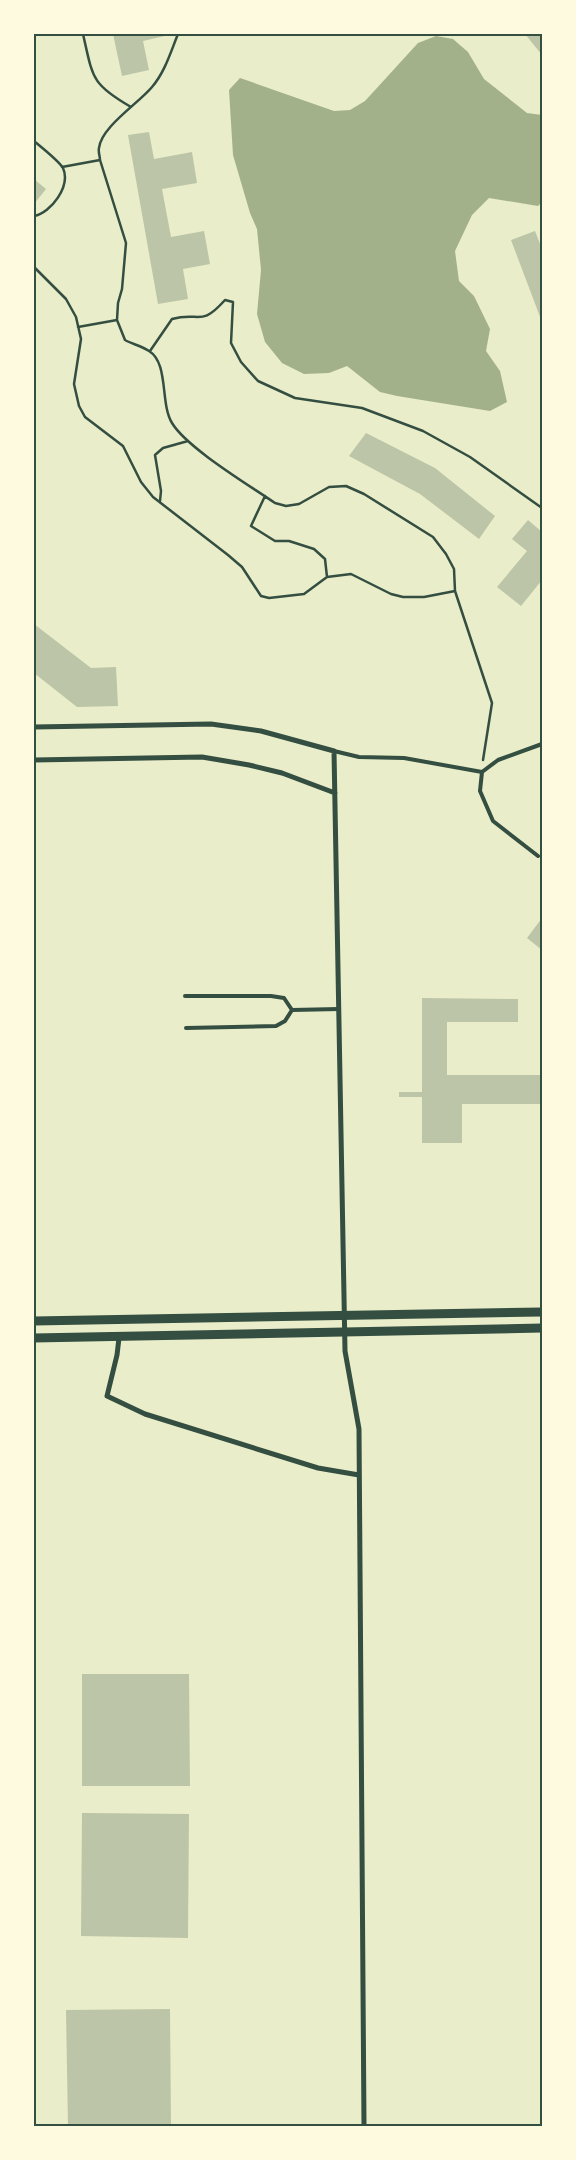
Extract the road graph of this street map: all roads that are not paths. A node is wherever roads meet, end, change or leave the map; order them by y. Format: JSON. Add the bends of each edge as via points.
{"nodes":[{"id":1,"x":34,"y":727,"type":"edge"},
{"id":2,"x":542,"y":744,"type":"edge"},
{"id":3,"x":334,"y":751,"type":"junction"},
{"id":4,"x":34,"y":760,"type":"edge"},
{"id":5,"x":482,"y":772,"type":"junction"},
{"id":6,"x":335,"y":793,"type":"junction"},
{"id":7,"x":538,"y":856,"type":"dead end"},
{"id":8,"x":185,"y":996,"type":"dead end"},
{"id":9,"x":339,"y":1009,"type":"junction"},
{"id":10,"x":292,"y":1010,"type":"junction"},
{"id":11,"x":186,"y":1028,"type":"dead end"},
{"id":12,"x":542,"y":1312,"type":"edge"},
{"id":13,"x":345,"y":1315,"type":"junction"},
{"id":14,"x":34,"y":1321,"type":"edge"},
{"id":15,"x":542,"y":1328,"type":"edge"},
{"id":16,"x":345,"y":1332,"type":"junction"},
{"id":17,"x":34,"y":1338,"type":"edge"},
{"id":18,"x":119,"y":1338,"type":"junction"},
{"id":19,"x":359,"y":1475,"type":"junction"},
{"id":20,"x":364,"y":2126,"type":"edge"}],
"edges":[{"from":1,"to":3,"type":"street","via":[[211,724],[261,731]]},
{"from":2,"to":5,"type":"lane","via":[[498,760]]},
{"from":3,"to":5,"type":"lane","via":[[359,757],[404,758]]},
{"from":3,"to":6,"type":"street"},
{"from":4,"to":6,"type":"street","via":[[202,757],[282,773]]},
{"from":5,"to":7,"type":"lane","via":[[480,791],[493,821]]},
{"from":6,"to":9,"type":"street"},
{"from":8,"to":10,"type":"lane","via":[[270,996],[284,998]]},
{"from":9,"to":10,"type":"lane"},
{"from":9,"to":13,"type":"street"},
{"from":10,"to":11,"type":"lane","via":[[285,1022],[276,1026]]},
{"from":12,"to":13,"type":"street"},
{"from":13,"to":14,"type":"street"},
{"from":13,"to":16,"type":"street"},
{"from":15,"to":16,"type":"street"},
{"from":16,"to":18,"type":"street"},
{"from":16,"to":19,"type":"street","via":[[345,1351],[359,1430]]},
{"from":17,"to":18,"type":"street"},
{"from":18,"to":19,"type":"street","via":[[107,1396],[154,1417],[318,1468]]},
{"from":19,"to":20,"type":"street"}]}
